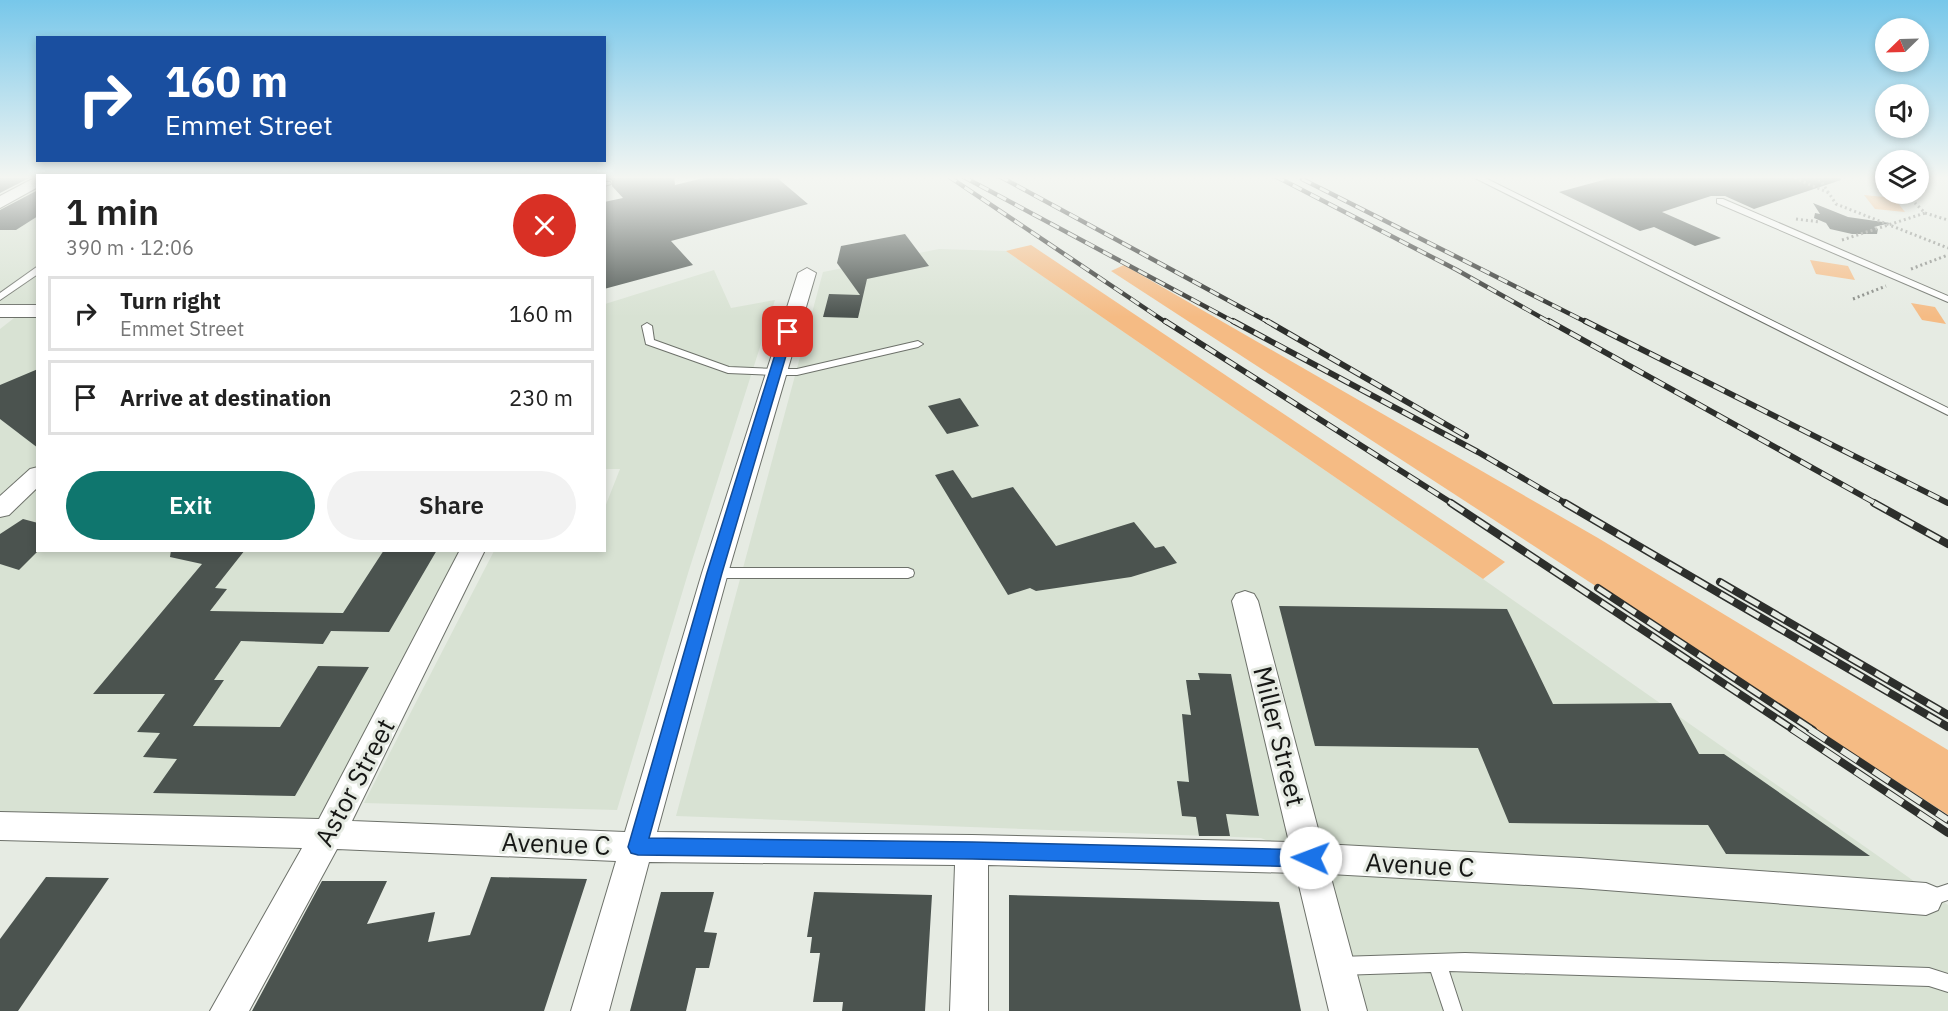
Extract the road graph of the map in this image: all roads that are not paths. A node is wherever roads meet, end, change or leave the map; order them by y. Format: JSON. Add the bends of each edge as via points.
{"nodes":[{"id":1,"x":1570,"y":223,"type":"edge"},
{"id":2,"x":1772,"y":223,"type":"edge"},
{"id":3,"x":36,"y":270,"type":"edge"},
{"id":4,"x":807,"y":273,"type":"dead end"},
{"id":5,"x":0,"y":297,"type":"edge"},
{"id":6,"x":1948,"y":299,"type":"edge"},
{"id":7,"x":0,"y":311,"type":"edge"},
{"id":8,"x":31,"y":311,"type":"edge"},
{"id":9,"x":647,"y":326,"type":"dead end"},
{"id":10,"x":0,"y":329,"type":"edge"},
{"id":11,"x":918,"y":344,"type":"dead end"},
{"id":12,"x":775,"y":372,"type":"junction"},
{"id":13,"x":1948,"y":412,"type":"edge"},
{"id":14,"x":36,"y":476,"type":"edge"},
{"id":15,"x":0,"y":509,"type":"edge"},
{"id":16,"x":472,"y":552,"type":"edge"},
{"id":17,"x":715,"y":573,"type":"junction"},
{"id":18,"x":908,"y":573,"type":"dead end"},
{"id":19,"x":1245,"y":601,"type":"dead end"},
{"id":20,"x":0,"y":826,"type":"edge"},
{"id":21,"x":327,"y":834,"type":"junction"},
{"id":22,"x":638,"y":847,"type":"junction"},
{"id":23,"x":972,"y":850,"type":"junction"},
{"id":24,"x":1311,"y":858,"type":"junction"},
{"id":25,"x":1937,"y":895,"type":"edge"},
{"id":26,"x":1438,"y":964,"type":"junction"},
{"id":27,"x":1337,"y":966,"type":"junction"},
{"id":28,"x":1948,"y":983,"type":"edge"},
{"id":29,"x":229,"y":1011,"type":"edge"},
{"id":30,"x":590,"y":1011,"type":"edge"},
{"id":31,"x":969,"y":1011,"type":"edge"},
{"id":32,"x":1348,"y":1011,"type":"edge"},
{"id":33,"x":1453,"y":1011,"type":"edge"}],
"edges":[{"from":1,"to":13,"type":"lane"},
{"from":2,"to":6,"type":"lane"},
{"from":3,"to":5,"type":"lane"},
{"from":4,"to":12,"type":"street"},
{"from":7,"to":8,"type":"street"},
{"from":8,"to":10,"type":"street"},
{"from":9,"to":12,"type":"lane","via":[[649,342],[695,359],[728,370]]},
{"from":11,"to":12,"type":"lane","via":[[797,372]]},
{"from":12,"to":17,"type":"street"},
{"from":14,"to":15,"type":"street"},
{"from":16,"to":21,"type":"street","name":"Astor Street"},
{"from":17,"to":18,"type":"lane"},
{"from":17,"to":22,"type":"street"},
{"from":19,"to":24,"type":"street","name":"Miller Street"},
{"from":20,"to":21,"type":"street","name":"Avenue C"},
{"from":21,"to":22,"type":"street","name":"Avenue C"},
{"from":21,"to":29,"type":"street","name":"Astor Street"},
{"from":22,"to":23,"type":"street","name":"Avenue C"},
{"from":22,"to":30,"type":"street"},
{"from":23,"to":24,"type":"street","name":"Avenue C"},
{"from":23,"to":31,"type":"street"},
{"from":24,"to":25,"type":"street","name":"Avenue C"},
{"from":24,"to":27,"type":"street","name":"Miller Street"},
{"from":26,"to":27,"type":"lane"},
{"from":26,"to":28,"type":"lane","via":[[1917,976]]},
{"from":26,"to":33,"type":"lane"},
{"from":27,"to":32,"type":"street","name":"Miller Street"}]}
